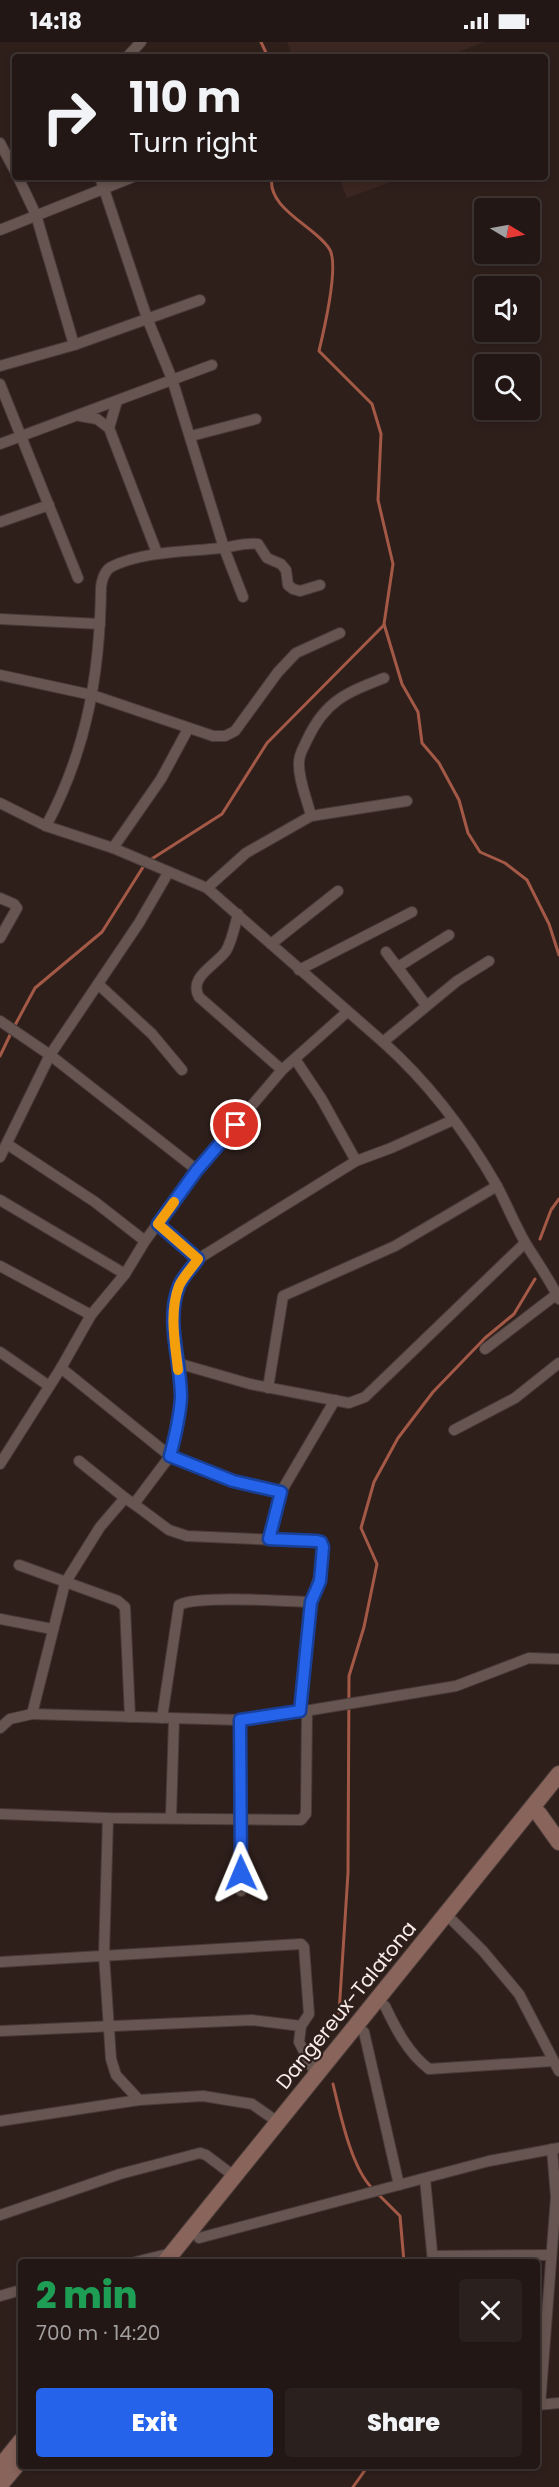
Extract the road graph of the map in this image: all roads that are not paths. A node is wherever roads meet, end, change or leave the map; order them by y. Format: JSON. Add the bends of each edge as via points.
{"nodes":[{"id":1,"x":141,"y":42,"type":"edge"},
{"id":2,"x":130,"y":54,"type":"edge"},
{"id":3,"x":0,"y":142,"type":"edge"},
{"id":4,"x":12,"y":165,"type":"edge"},
{"id":5,"x":19,"y":180,"type":"edge"},
{"id":6,"x":102,"y":182,"type":"edge"},
{"id":7,"x":36,"y":215,"type":"junction"},
{"id":8,"x":0,"y":230,"type":"edge"},
{"id":9,"x":200,"y":300,"type":"dead end"},
{"id":10,"x":147,"y":318,"type":"junction"},
{"id":11,"x":74,"y":345,"type":"junction"},
{"id":12,"x":212,"y":365,"type":"dead end"},
{"id":13,"x":0,"y":366,"type":"edge"},
{"id":14,"x":172,"y":379,"type":"junction"},
{"id":15,"x":0,"y":384,"type":"edge"},
{"id":16,"x":117,"y":400,"type":"junction"},
{"id":17,"x":76,"y":416,"type":"junction"},
{"id":18,"x":256,"y":419,"type":"dead end"},
{"id":19,"x":109,"y":428,"type":"junction"},
{"id":20,"x":191,"y":436,"type":"junction"},
{"id":21,"x":21,"y":437,"type":"junction"},
{"id":22,"x":0,"y":444,"type":"edge"},
{"id":23,"x":49,"y":506,"type":"junction"},
{"id":24,"x":0,"y":522,"type":"edge"},
{"id":25,"x":224,"y":548,"type":"junction"},
{"id":26,"x":157,"y":553,"type":"junction"},
{"id":27,"x":78,"y":578,"type":"dead end"},
{"id":28,"x":320,"y":585,"type":"dead end"},
{"id":29,"x":243,"y":597,"type":"dead end"},
{"id":30,"x":0,"y":619,"type":"edge"},
{"id":31,"x":100,"y":624,"type":"junction"},
{"id":32,"x":340,"y":633,"type":"dead end"},
{"id":33,"x":0,"y":675,"type":"edge"},
{"id":34,"x":384,"y":678,"type":"dead end"},
{"id":35,"x":92,"y":695,"type":"junction"},
{"id":36,"x":188,"y":729,"type":"junction"},
{"id":37,"x":407,"y":801,"type":"dead end"},
{"id":38,"x":0,"y":803,"type":"edge"},
{"id":39,"x":311,"y":816,"type":"junction"},
{"id":40,"x":46,"y":826,"type":"junction"},
{"id":41,"x":112,"y":848,"type":"junction"},
{"id":42,"x":168,"y":873,"type":"junction"},
{"id":43,"x":207,"y":888,"type":"junction"},
{"id":44,"x":338,"y":891,"type":"dead end"},
{"id":45,"x":0,"y":898,"type":"edge"},
{"id":46,"x":412,"y":912,"type":"dead end"},
{"id":47,"x":238,"y":914,"type":"junction"},
{"id":48,"x":449,"y":935,"type":"dead end"},
{"id":49,"x":0,"y":938,"type":"edge"},
{"id":50,"x":271,"y":944,"type":"junction"},
{"id":51,"x":386,"y":952,"type":"dead end"},
{"id":52,"x":489,"y":961,"type":"dead end"},
{"id":53,"x":398,"y":967,"type":"junction"},
{"id":54,"x":299,"y":970,"type":"junction"},
{"id":55,"x":98,"y":984,"type":"junction"},
{"id":56,"x":426,"y":1005,"type":"junction"},
{"id":57,"x":347,"y":1012,"type":"junction"},
{"id":58,"x":0,"y":1021,"type":"edge"},
{"id":59,"x":383,"y":1042,"type":"junction"},
{"id":60,"x":50,"y":1055,"type":"junction"},
{"id":61,"x":295,"y":1059,"type":"junction"},
{"id":62,"x":182,"y":1070,"type":"dead end"},
{"id":63,"x":282,"y":1070,"type":"junction"},
{"id":64,"x":453,"y":1120,"type":"junction"},
{"id":65,"x":7,"y":1144,"type":"junction"},
{"id":66,"x":0,"y":1157,"type":"edge"},
{"id":67,"x":356,"y":1161,"type":"junction"},
{"id":68,"x":197,"y":1170,"type":"junction"},
{"id":69,"x":496,"y":1186,"type":"junction"},
{"id":70,"x":0,"y":1200,"type":"edge"},
{"id":71,"x":158,"y":1224,"type":"junction"},
{"id":72,"x":145,"y":1241,"type":"junction"},
{"id":73,"x":525,"y":1243,"type":"junction"},
{"id":74,"x":198,"y":1259,"type":"junction"},
{"id":75,"x":0,"y":1266,"type":"edge"},
{"id":76,"x":125,"y":1274,"type":"junction"},
{"id":77,"x":558,"y":1297,"type":"edge"},
{"id":78,"x":91,"y":1316,"type":"junction"},
{"id":79,"x":485,"y":1349,"type":"dead end"},
{"id":80,"x":0,"y":1352,"type":"edge"},
{"id":81,"x":177,"y":1363,"type":"junction"},
{"id":82,"x":559,"y":1363,"type":"edge"},
{"id":83,"x":61,"y":1368,"type":"junction"},
{"id":84,"x":49,"y":1386,"type":"junction"},
{"id":85,"x":268,"y":1388,"type":"junction"},
{"id":86,"x":335,"y":1401,"type":"junction"},
{"id":87,"x":454,"y":1430,"type":"dead end"},
{"id":88,"x":170,"y":1456,"type":"junction"},
{"id":89,"x":1,"y":1457,"type":"edge"},
{"id":90,"x":79,"y":1461,"type":"dead end"},
{"id":91,"x":281,"y":1492,"type":"junction"},
{"id":92,"x":129,"y":1501,"type":"junction"},
{"id":93,"x":269,"y":1539,"type":"junction"},
{"id":94,"x":19,"y":1564,"type":"dead end"},
{"id":95,"x":65,"y":1583,"type":"junction"},
{"id":96,"x":311,"y":1602,"type":"junction"},
{"id":97,"x":0,"y":1618,"type":"edge"},
{"id":98,"x":52,"y":1629,"type":"junction"},
{"id":99,"x":559,"y":1659,"type":"edge"},
{"id":100,"x":303,"y":1710,"type":"junction"},
{"id":101,"x":32,"y":1714,"type":"junction"},
{"id":102,"x":5,"y":1716,"type":"edge"},
{"id":103,"x":130,"y":1717,"type":"junction"},
{"id":104,"x":162,"y":1718,"type":"junction"},
{"id":105,"x":174,"y":1719,"type":"junction"},
{"id":106,"x":240,"y":1720,"type":"junction"},
{"id":107,"x":0,"y":1728,"type":"edge"},
{"id":108,"x":559,"y":1774,"type":"edge"},
{"id":109,"x":559,"y":1789,"type":"edge"},
{"id":110,"x":0,"y":1814,"type":"edge"},
{"id":111,"x":538,"y":1814,"type":"junction"},
{"id":112,"x":171,"y":1817,"type":"junction"},
{"id":113,"x":108,"y":1818,"type":"junction"},
{"id":114,"x":240,"y":1819,"type":"junction"},
{"id":115,"x":559,"y":1842,"type":"edge"},
{"id":116,"x":241,"y":1891,"type":"dead end"},
{"id":117,"x":453,"y":1921,"type":"junction"},
{"id":118,"x":104,"y":1955,"type":"junction"},
{"id":119,"x":0,"y":1962,"type":"edge"},
{"id":120,"x":384,"y":2006,"type":"junction"},
{"id":121,"x":110,"y":2026,"type":"junction"},
{"id":122,"x":301,"y":2026,"type":"junction"},
{"id":123,"x":0,"y":2031,"type":"edge"},
{"id":124,"x":364,"y":2032,"type":"junction"},
{"id":125,"x":552,"y":2061,"type":"junction"},
{"id":126,"x":559,"y":2072,"type":"edge"},
{"id":127,"x":316,"y":2075,"type":"junction"},
{"id":128,"x":140,"y":2100,"type":"junction"},
{"id":129,"x":0,"y":2121,"type":"edge"},
{"id":130,"x":278,"y":2122,"type":"junction"},
{"id":131,"x":555,"y":2149,"type":"edge"},
{"id":132,"x":234,"y":2176,"type":"junction"},
{"id":133,"x":424,"y":2179,"type":"junction"},
{"id":134,"x":399,"y":2185,"type":"junction"},
{"id":135,"x":0,"y":2215,"type":"edge"},
{"id":136,"x":198,"y":2238,"type":"junction"},
{"id":137,"x":551,"y":2255,"type":"junction"},
{"id":138,"x":172,"y":2259,"type":"edge"},
{"id":139,"x":433,"y":2259,"type":"edge"},
{"id":140,"x":507,"y":2259,"type":"edge"},
{"id":141,"x":18,"y":2291,"type":"edge"},
{"id":142,"x":0,"y":2296,"type":"edge"},
{"id":143,"x":540,"y":2382,"type":"edge"},
{"id":144,"x":559,"y":2403,"type":"edge"},
{"id":145,"x":540,"y":2405,"type":"edge"},
{"id":146,"x":18,"y":2445,"type":"edge"},
{"id":147,"x":18,"y":2464,"type":"edge"},
{"id":148,"x":0,"y":2467,"type":"edge"},
{"id":149,"x":0,"y":2485,"type":"edge"}],
"edges":[{"from":1,"to":2,"type":"street"},
{"from":3,"to":4,"type":"street"},
{"from":5,"to":7,"type":"street"},
{"from":6,"to":7,"type":"street"},
{"from":6,"to":10,"type":"street"},
{"from":7,"to":8,"type":"street"},
{"from":7,"to":11,"type":"street"},
{"from":9,"to":10,"type":"street"},
{"from":10,"to":11,"type":"street"},
{"from":10,"to":14,"type":"street"},
{"from":11,"to":13,"type":"street"},
{"from":12,"to":14,"type":"street"},
{"from":14,"to":16,"type":"street"},
{"from":14,"to":20,"type":"street"},
{"from":15,"to":21,"type":"street"},
{"from":16,"to":17,"type":"street"},
{"from":16,"to":19,"type":"street"},
{"from":17,"to":19,"type":"street","via":[[97,419]]},
{"from":17,"to":21,"type":"street"},
{"from":18,"to":20,"type":"street"},
{"from":19,"to":26,"type":"street"},
{"from":20,"to":25,"type":"street"},
{"from":21,"to":22,"type":"street"},
{"from":21,"to":23,"type":"street"},
{"from":23,"to":24,"type":"street"},
{"from":23,"to":27,"type":"street"},
{"from":25,"to":26,"type":"street"},
{"from":25,"to":28,"type":"street","via":[[258,544],[267,558],[286,570],[288,585],[293,589],[300,591]]},
{"from":25,"to":29,"type":"street"},
{"from":26,"to":31,"type":"street","via":[[109,568],[101,587]]},
{"from":30,"to":31,"type":"street"},
{"from":31,"to":35,"type":"street"},
{"from":32,"to":36,"type":"street","via":[[296,653],[235,731],[213,736]]},
{"from":33,"to":35,"type":"street"},
{"from":34,"to":39,"type":"street","via":[[345,694],[315,722],[299,760]]},
{"from":35,"to":36,"type":"street"},
{"from":35,"to":40,"type":"street","via":[[80,745]]},
{"from":36,"to":41,"type":"street","via":[[161,779]]},
{"from":37,"to":39,"type":"street"},
{"from":38,"to":40,"type":"street"},
{"from":39,"to":43,"type":"street","via":[[246,853]]},
{"from":40,"to":41,"type":"street"},
{"from":41,"to":42,"type":"street"},
{"from":42,"to":43,"type":"street"},
{"from":42,"to":55,"type":"street"},
{"from":43,"to":47,"type":"street"},
{"from":44,"to":50,"type":"street"},
{"from":45,"to":49,"type":"street","via":[[17,909]]},
{"from":46,"to":54,"type":"street"},
{"from":47,"to":50,"type":"street"},
{"from":47,"to":63,"type":"street","via":[[225,952],[197,981],[196,991]]},
{"from":48,"to":53,"type":"street"},
{"from":50,"to":54,"type":"street"},
{"from":51,"to":53,"type":"street"},
{"from":52,"to":56,"type":"street"},
{"from":53,"to":56,"type":"street"},
{"from":54,"to":57,"type":"street"},
{"from":55,"to":60,"type":"street"},
{"from":55,"to":62,"type":"street","via":[[152,1034]]},
{"from":56,"to":59,"type":"street"},
{"from":57,"to":59,"type":"street"},
{"from":57,"to":61,"type":"street"},
{"from":58,"to":60,"type":"street"},
{"from":59,"to":64,"type":"street","via":[[412,1068]]},
{"from":60,"to":65,"type":"street"},
{"from":60,"to":68,"type":"street"},
{"from":61,"to":63,"type":"street"},
{"from":61,"to":67,"type":"street"},
{"from":63,"to":68,"type":"street"},
{"from":64,"to":67,"type":"street"},
{"from":64,"to":69,"type":"street"},
{"from":65,"to":66,"type":"street"},
{"from":65,"to":72,"type":"street","via":[[95,1202]]},
{"from":67,"to":74,"type":"street"},
{"from":68,"to":71,"type":"street"},
{"from":69,"to":73,"type":"street"},
{"from":69,"to":85,"type":"street","via":[[395,1246],[283,1296]]},
{"from":70,"to":76,"type":"street"},
{"from":71,"to":72,"type":"street"},
{"from":71,"to":74,"type":"street"},
{"from":72,"to":76,"type":"street"},
{"from":73,"to":77,"type":"street"},
{"from":73,"to":86,"type":"street","via":[[365,1397],[349,1403]]},
{"from":74,"to":81,"type":"street","via":[[180,1284],[175,1299]]},
{"from":75,"to":78,"type":"street"},
{"from":76,"to":78,"type":"street"},
{"from":77,"to":79,"type":"street"},
{"from":78,"to":83,"type":"street"},
{"from":80,"to":84,"type":"street"},
{"from":81,"to":85,"type":"street"},
{"from":81,"to":88,"type":"street","via":[[181,1396]]},
{"from":82,"to":87,"type":"street","via":[[514,1398]]},
{"from":83,"to":84,"type":"street"},
{"from":83,"to":88,"type":"street"},
{"from":84,"to":89,"type":"street"},
{"from":85,"to":86,"type":"street"},
{"from":86,"to":91,"type":"street"},
{"from":88,"to":91,"type":"street","via":[[233,1481]]},
{"from":88,"to":92,"type":"street"},
{"from":90,"to":92,"type":"street"},
{"from":91,"to":93,"type":"street"},
{"from":92,"to":93,"type":"street","via":[[169,1530],[187,1536]]},
{"from":92,"to":95,"type":"street","via":[[100,1527]]},
{"from":93,"to":96,"type":"street","via":[[321,1542],[320,1581]]},
{"from":94,"to":95,"type":"street"},
{"from":95,"to":98,"type":"street"},
{"from":95,"to":103,"type":"street","via":[[125,1607]]},
{"from":96,"to":100,"type":"street"},
{"from":96,"to":104,"type":"street","via":[[232,1600],[189,1601],[179,1605]]},
{"from":97,"to":98,"type":"street"},
{"from":98,"to":101,"type":"street"},
{"from":99,"to":100,"type":"street","via":[[529,1658],[456,1686]]},
{"from":100,"to":106,"type":"street"},
{"from":100,"to":114,"type":"street","via":[[305,1818]]},
{"from":101,"to":102,"type":"street"},
{"from":101,"to":103,"type":"street"},
{"from":102,"to":107,"type":"street"},
{"from":103,"to":104,"type":"street"},
{"from":104,"to":105,"type":"street"},
{"from":105,"to":106,"type":"street"},
{"from":105,"to":112,"type":"street"},
{"from":106,"to":114,"type":"street"},
{"from":108,"to":127,"type":"main road","name":"Dangereux-Talatona"},
{"from":109,"to":111,"type":"main road","name":"Dangereux-Talatona"},
{"from":110,"to":113,"type":"street"},
{"from":111,"to":115,"type":"main road"},
{"from":111,"to":117,"type":"main road","name":"Dangereux-Talatona"},
{"from":112,"to":113,"type":"street"},
{"from":112,"to":114,"type":"street"},
{"from":113,"to":118,"type":"street"},
{"from":114,"to":116,"type":"street"},
{"from":117,"to":120,"type":"main road","name":"Dangereux-Talatona"},
{"from":117,"to":125,"type":"street","via":[[519,1994]]},
{"from":118,"to":119,"type":"street"},
{"from":118,"to":121,"type":"street"},
{"from":118,"to":122,"type":"street","via":[[301,1944],[309,2014]]},
{"from":120,"to":124,"type":"main road","name":"Dangereux-Talatona"},
{"from":120,"to":125,"type":"street","via":[[400,2036],[429,2069]]},
{"from":121,"to":122,"type":"street","via":[[252,2020]]},
{"from":121,"to":123,"type":"street"},
{"from":121,"to":128,"type":"street","via":[[111,2059],[116,2075]]},
{"from":122,"to":127,"type":"street","via":[[299,2042]]},
{"from":124,"to":134,"type":"street"},
{"from":124,"to":136,"type":"main road","name":"Dangereux-Talatona"},
{"from":125,"to":126,"type":"street"},
{"from":127,"to":130,"type":"main road","name":"Dangereux-Talatona"},
{"from":128,"to":129,"type":"street"},
{"from":128,"to":130,"type":"street","via":[[217,2097],[257,2106]]},
{"from":130,"to":132,"type":"main road","name":"Dangereux-Talatona"},
{"from":131,"to":133,"type":"street","via":[[489,2161]]},
{"from":131,"to":137,"type":"street"},
{"from":132,"to":135,"type":"street","via":[[200,2153],[120,2174]]},
{"from":132,"to":138,"type":"main road","name":"Dangereux-Talatona"},
{"from":133,"to":134,"type":"street"},
{"from":133,"to":139,"type":"street"},
{"from":134,"to":136,"type":"street"},
{"from":136,"to":138,"type":"main road","name":"Dangereux-Talatona"},
{"from":137,"to":140,"type":"street"},
{"from":137,"to":143,"type":"street"},
{"from":139,"to":140,"type":"street"},
{"from":141,"to":142,"type":"street"},
{"from":144,"to":145,"type":"street"},
{"from":146,"to":148,"type":"main road"},
{"from":147,"to":149,"type":"main road"}]}
